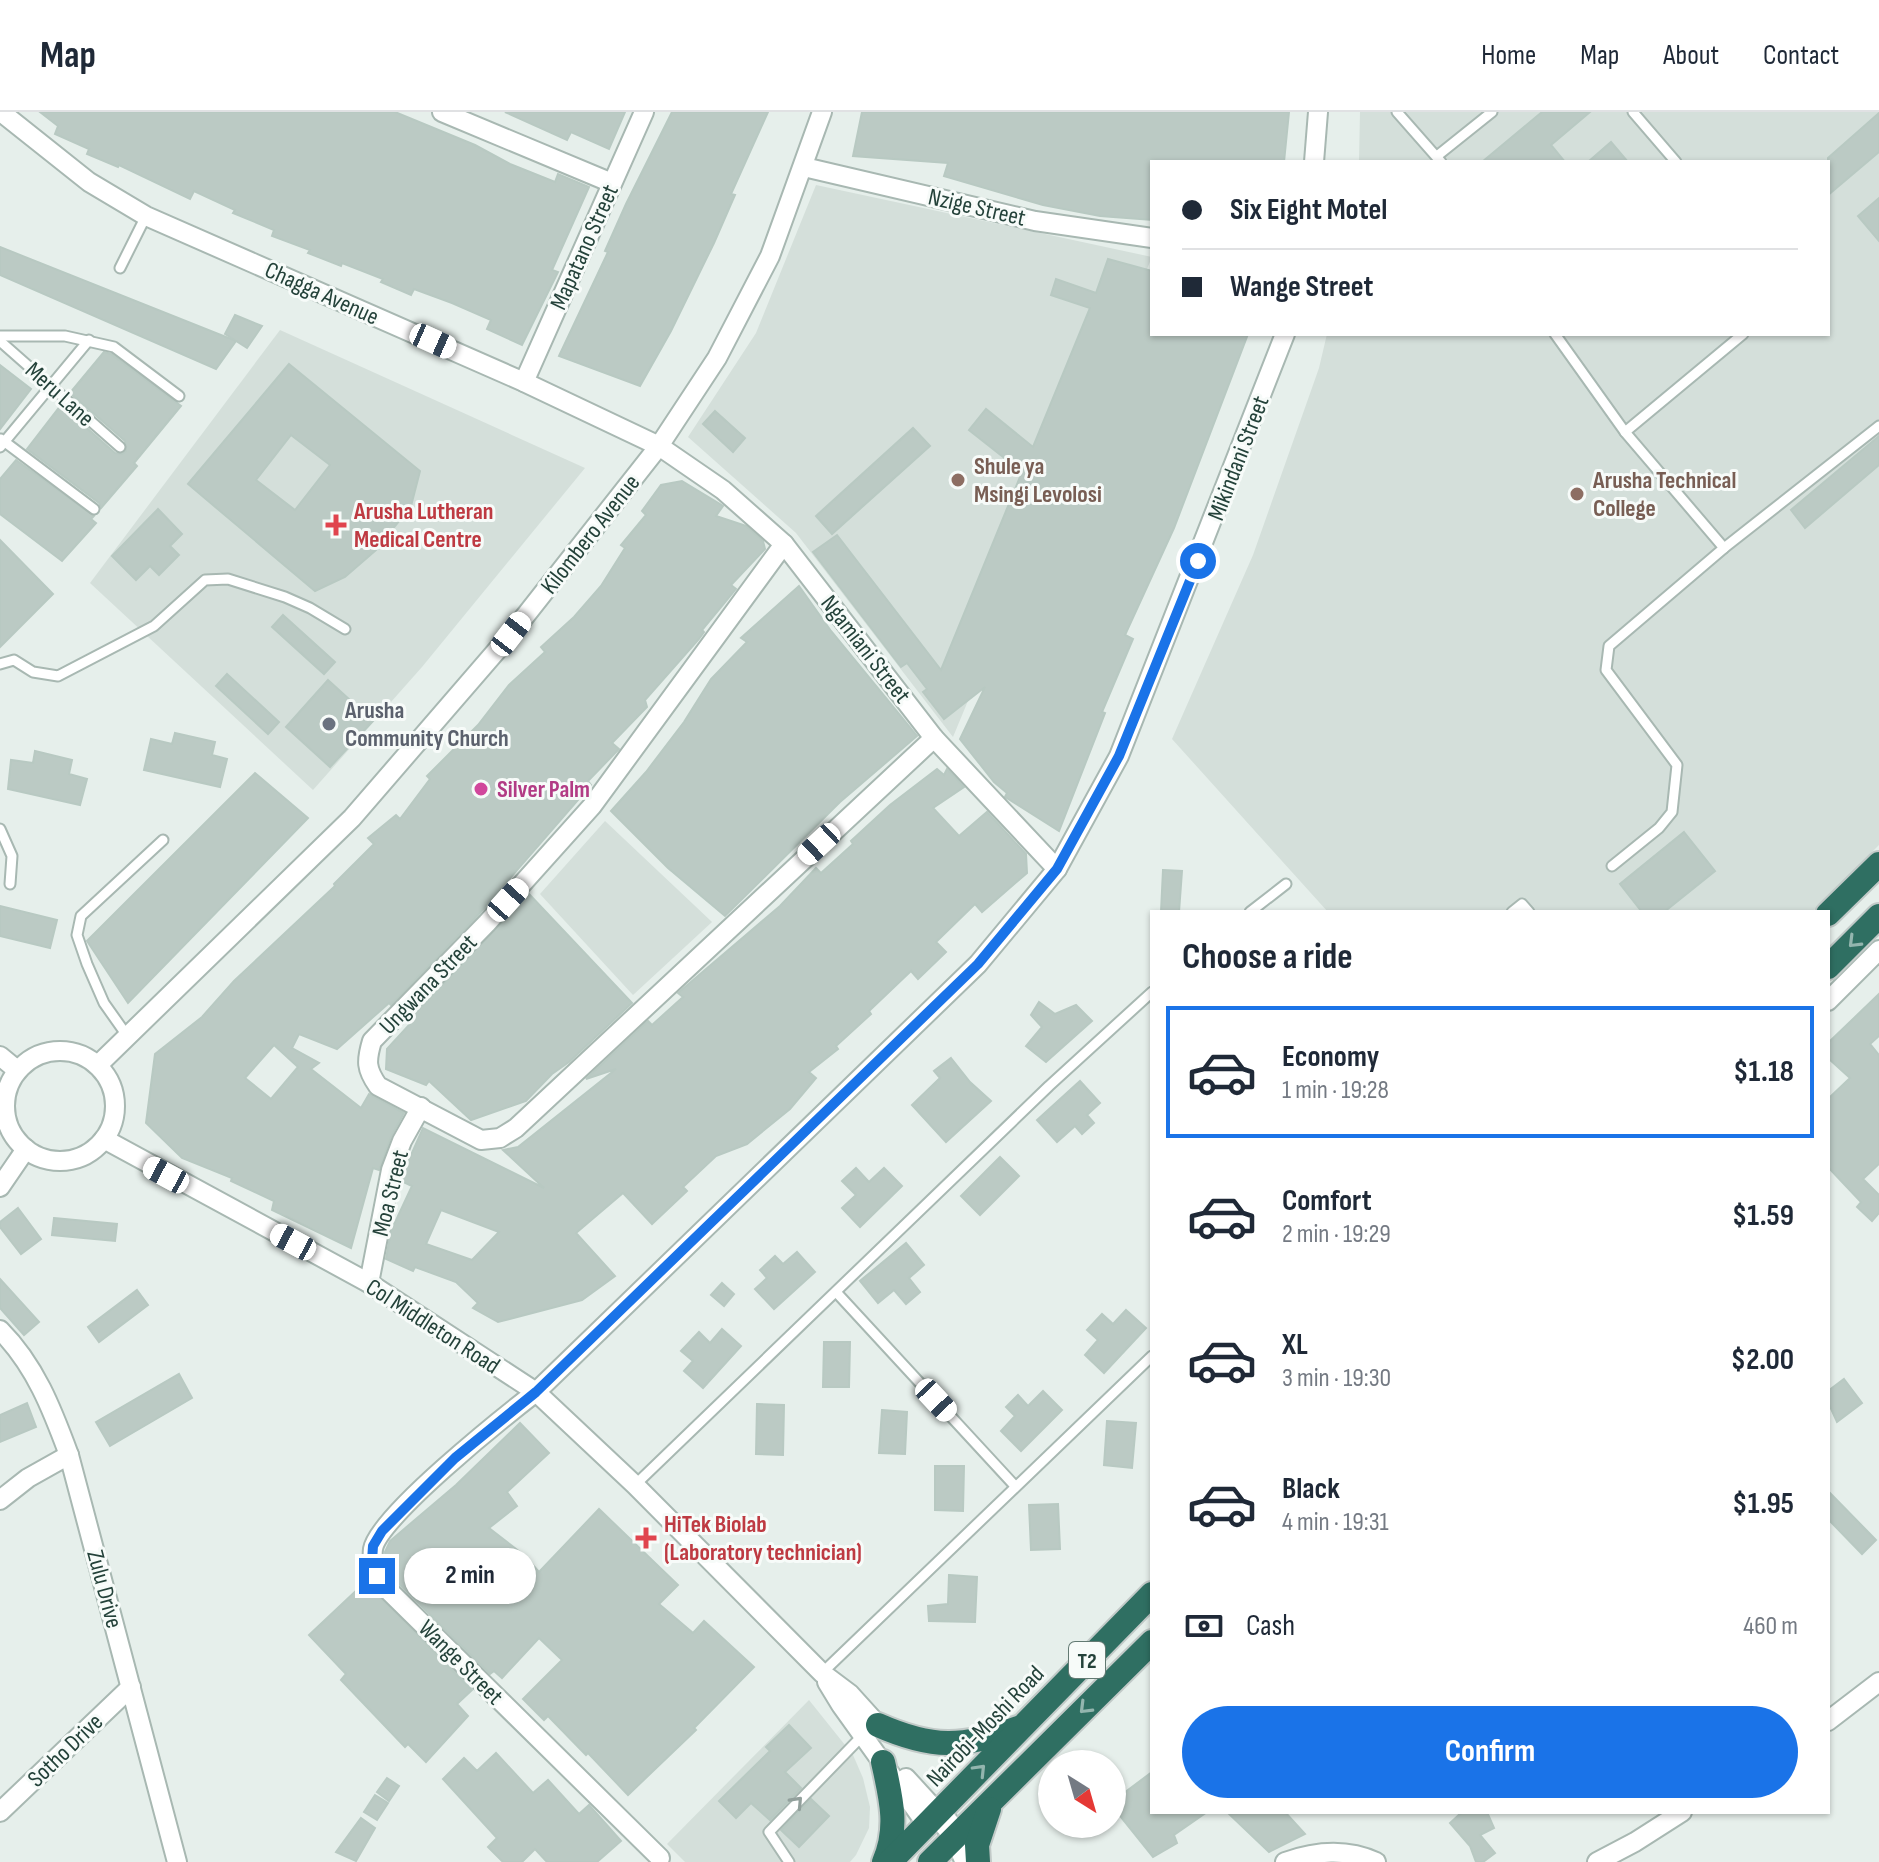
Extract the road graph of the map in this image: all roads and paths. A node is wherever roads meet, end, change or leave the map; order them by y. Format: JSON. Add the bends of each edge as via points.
{"nodes":[{"id":1,"x":442,"y":112,"type":"edge"},
{"id":2,"x":644,"y":112,"type":"edge"},
{"id":3,"x":822,"y":112,"type":"edge"},
{"id":4,"x":1318,"y":112,"type":"edge"},
{"id":5,"x":1397,"y":112,"type":"edge"},
{"id":6,"x":1492,"y":112,"type":"edge"},
{"id":7,"x":1633,"y":112,"type":"edge"},
{"id":8,"x":1,"y":114,"type":"edge"},
{"id":9,"x":1439,"y":159,"type":"edge"},
{"id":10,"x":1314,"y":160,"type":"edge"},
{"id":11,"x":1674,"y":160,"type":"edge"},
{"id":12,"x":804,"y":167,"type":"junction"},
{"id":13,"x":612,"y":183,"type":"junction"},
{"id":14,"x":146,"y":216,"type":"junction"},
{"id":15,"x":1150,"y":238,"type":"edge"},
{"id":16,"x":120,"y":268,"type":"dead end"},
{"id":17,"x":1284,"y":336,"type":"edge"},
{"id":18,"x":1556,"y":336,"type":"edge"},
{"id":19,"x":1741,"y":336,"type":"edge"},
{"id":20,"x":0,"y":339,"type":"edge"},
{"id":21,"x":89,"y":340,"type":"junction"},
{"id":22,"x":524,"y":382,"type":"junction"},
{"id":23,"x":49,"y":386,"type":"junction"},
{"id":24,"x":179,"y":396,"type":"dead end"},
{"id":25,"x":1879,"y":426,"type":"edge"},
{"id":26,"x":1625,"y":432,"type":"junction"},
{"id":27,"x":1,"y":443,"type":"edge"},
{"id":28,"x":659,"y":446,"type":"junction"},
{"id":29,"x":120,"y":447,"type":"dead end"},
{"id":30,"x":94,"y":509,"type":"dead end"},
{"id":31,"x":784,"y":544,"type":"junction"},
{"id":32,"x":1724,"y":548,"type":"junction"},
{"id":33,"x":345,"y":629,"type":"dead end"},
{"id":34,"x":0,"y":664,"type":"edge"},
{"id":35,"x":934,"y":738,"type":"junction"},
{"id":36,"x":0,"y":829,"type":"edge"},
{"id":37,"x":163,"y":840,"type":"dead end"},
{"id":38,"x":1879,"y":864,"type":"edge"},
{"id":39,"x":1612,"y":866,"type":"dead end"},
{"id":40,"x":1057,"y":869,"type":"junction"},
{"id":41,"x":10,"y":884,"type":"dead end"},
{"id":42,"x":1286,"y":884,"type":"dead end"},
{"id":43,"x":1253,"y":910,"type":"edge"},
{"id":44,"x":1830,"y":912,"type":"edge"},
{"id":45,"x":1879,"y":916,"type":"edge"},
{"id":46,"x":1879,"y":950,"type":"edge"},
{"id":47,"x":1830,"y":965,"type":"edge"},
{"id":48,"x":1150,"y":994,"type":"edge"},
{"id":49,"x":1830,"y":999,"type":"edge"},
{"id":50,"x":128,"y":1037,"type":"junction"},
{"id":51,"x":0,"y":1056,"type":"edge"},
{"id":52,"x":98,"y":1065,"type":"junction"},
{"id":53,"x":17,"y":1070,"type":"junction"},
{"id":54,"x":421,"y":1107,"type":"junction"},
{"id":55,"x":104,"y":1139,"type":"junction"},
{"id":56,"x":26,"y":1149,"type":"junction"},
{"id":57,"x":0,"y":1187,"type":"edge"},
{"id":58,"x":369,"y":1283,"type":"junction"},
{"id":59,"x":836,"y":1292,"type":"junction"},
{"id":60,"x":0,"y":1330,"type":"edge"},
{"id":61,"x":1150,"y":1358,"type":"edge"},
{"id":62,"x":536,"y":1392,"type":"junction"},
{"id":63,"x":69,"y":1455,"type":"junction"},
{"id":64,"x":635,"y":1485,"type":"junction"},
{"id":65,"x":1015,"y":1486,"type":"junction"},
{"id":66,"x":0,"y":1500,"type":"edge"},
{"id":67,"x":1150,"y":1596,"type":"edge"},
{"id":68,"x":1150,"y":1644,"type":"edge"},
{"id":69,"x":822,"y":1673,"type":"junction"},
{"id":70,"x":1879,"y":1682,"type":"edge"},
{"id":71,"x":131,"y":1687,"type":"junction"},
{"id":72,"x":849,"y":1716,"type":"junction"},
{"id":73,"x":1830,"y":1719,"type":"edge"},
{"id":74,"x":1023,"y":1726,"type":"junction"},
{"id":75,"x":870,"y":1730,"type":"junction"},
{"id":76,"x":883,"y":1762,"type":"junction"},
{"id":77,"x":992,"y":1803,"type":"junction"},
{"id":78,"x":0,"y":1812,"type":"edge"},
{"id":79,"x":1679,"y":1814,"type":"edge"},
{"id":80,"x":933,"y":1820,"type":"junction"},
{"id":81,"x":947,"y":1852,"type":"edge"},
{"id":82,"x":660,"y":1858,"type":"dead end"},
{"id":83,"x":177,"y":1862,"type":"edge"},
{"id":84,"x":789,"y":1862,"type":"edge"},
{"id":85,"x":887,"y":1862,"type":"edge"},
{"id":86,"x":968,"y":1862,"type":"edge"},
{"id":87,"x":978,"y":1862,"type":"edge"},
{"id":88,"x":1285,"y":1862,"type":"edge"},
{"id":89,"x":1376,"y":1862,"type":"edge"},
{"id":90,"x":1597,"y":1862,"type":"edge"}],
"edges":[{"from":1,"to":13,"type":"street"},
{"from":2,"to":13,"type":"street","name":"Mapatano Street"},
{"from":3,"to":12,"type":"street","name":"Kilombero Avenue"},
{"from":4,"to":10,"type":"street"},
{"from":5,"to":9,"type":"lane"},
{"from":6,"to":9,"type":"lane"},
{"from":7,"to":11,"type":"lane"},
{"from":8,"to":14,"type":"street","name":"Chagga Avenue","via":[[89,182]]},
{"from":12,"to":15,"type":"street","name":"Nzige Street","via":[[1035,221]]},
{"from":12,"to":28,"type":"street","name":"Kilombero Avenue","via":[[770,256],[717,358]]},
{"from":13,"to":22,"type":"street","name":"Mapatano Street"},
{"from":14,"to":16,"type":"lane"},
{"from":14,"to":22,"type":"street","name":"Chagga Avenue"},
{"from":17,"to":40,"type":"street","name":"Mikindani Street","via":[[1119,756]]},
{"from":18,"to":26,"type":"lane"},
{"from":19,"to":26,"type":"lane"},
{"from":20,"to":21,"type":"lane"},
{"from":20,"to":23,"type":"lane","name":"Meru Lane"},
{"from":21,"to":23,"type":"lane"},
{"from":21,"to":24,"type":"lane","via":[[114,347]]},
{"from":22,"to":28,"type":"street","name":"Chagga Avenue"},
{"from":23,"to":27,"type":"lane"},
{"from":23,"to":29,"type":"lane","name":"Meru Lane"},
{"from":25,"to":32,"type":"lane"},
{"from":26,"to":32,"type":"lane"},
{"from":27,"to":30,"type":"lane"},
{"from":28,"to":31,"type":"street","name":"Ngamiani Street","via":[[723,490]]},
{"from":28,"to":50,"type":"street","name":"Kilombero Avenue","via":[[511,634],[352,818]]},
{"from":31,"to":35,"type":"street","name":"Ngamiani Street"},
{"from":31,"to":54,"type":"street","name":"Ungwana Street","via":[[592,806],[372,1041],[367,1071],[378,1086]]},
{"from":32,"to":39,"type":"lane","via":[[1609,646],[1606,670],[1677,765],[1672,812]]},
{"from":33,"to":34,"type":"lane","via":[[285,597],[228,579],[205,580],[154,626],[58,676],[33,672],[14,660]]},
{"from":35,"to":40,"type":"street","name":"Ngamiani Street"},
{"from":35,"to":54,"type":"street","name":"Ungwana Street","via":[[516,1128],[500,1138],[481,1140]]},
{"from":36,"to":41,"type":"lane","via":[[12,856]]},
{"from":37,"to":50,"type":"lane","via":[[81,916],[77,935],[104,1003]]},
{"from":38,"to":44,"type":"highway"},
{"from":40,"to":62,"type":"street","name":"Mikindani Street","via":[[978,964]]},
{"from":42,"to":43,"type":"lane"},
{"from":45,"to":47,"type":"highway","one_way":true},
{"from":46,"to":49,"type":"street"},
{"from":48,"to":59,"type":"lane"},
{"from":50,"to":52,"type":"street","name":"Kilombero Avenue"},
{"from":51,"to":53,"type":"street"},
{"from":52,"to":53,"type":"street","via":[[66,1050],[48,1052]]},
{"from":52,"to":55,"type":"street","via":[[114,1093],[112,1125]]},
{"from":53,"to":56,"type":"street","via":[[5,1112],[15,1139]]},
{"from":54,"to":58,"type":"street","name":"Moa Street","via":[[391,1170]]},
{"from":55,"to":56,"type":"street","via":[[67,1161],[45,1159]]},
{"from":55,"to":58,"type":"street","name":"Col Middleton Road"},
{"from":56,"to":57,"type":"street"},
{"from":58,"to":62,"type":"street","name":"Col Middleton Road"},
{"from":59,"to":64,"type":"lane"},
{"from":59,"to":65,"type":"lane"},
{"from":60,"to":63,"type":"street","name":"Zulu Drive","via":[[33,1371]]},
{"from":61,"to":65,"type":"lane"},
{"from":62,"to":64,"type":"street","name":"Col Middleton Road"},
{"from":62,"to":82,"type":"street","name":"Wange Street","via":[[487,1430],[392,1521],[373,1546],[372,1561],[387,1589]]},
{"from":63,"to":66,"type":"street"},
{"from":63,"to":71,"type":"street","name":"Zulu Drive"},
{"from":64,"to":69,"type":"street","name":"Col Middleton Road"},
{"from":65,"to":69,"type":"lane"},
{"from":67,"to":74,"type":"highway","name":"Nairobi-Moshi Road","number":"T2"},
{"from":68,"to":77,"type":"highway","number":"T2","one_way":true},
{"from":69,"to":72,"type":"street","name":"Col Middleton Road"},
{"from":69,"to":75,"type":"street","name":"Col Middleton Road","via":[[850,1694]]},
{"from":70,"to":73,"type":"street"},
{"from":71,"to":78,"type":"street","name":"Sotho Drive"},
{"from":71,"to":83,"type":"street","name":"Zulu Drive"},
{"from":72,"to":75,"type":"street"},
{"from":72,"to":80,"type":"street","name":"Col Middleton Road"},
{"from":74,"to":75,"type":"highway","via":[[949,1744]]},
{"from":80,"to":74,"type":"highway","name":"Nairobi-Moshi Road","number":"T2","one_way":true},
{"from":75,"to":76,"type":"street","name":"Col Middleton Road"},
{"from":84,"to":75,"type":"lane","one_way":true,"via":[[769,1832]]},
{"from":76,"to":80,"type":"street","name":"Col Middleton Road"},
{"from":76,"to":85,"type":"highway","via":[[894,1827]]},
{"from":77,"to":81,"type":"highway","number":"T2"},
{"from":77,"to":87,"type":"highway","via":[[977,1845]]},
{"from":79,"to":90,"type":"street"},
{"from":80,"to":81,"type":"street","name":"Col Middleton Road"},
{"from":80,"to":85,"type":"highway","name":"Nairobi-Moshi Road","number":"T2"},
{"from":81,"to":86,"type":"street","name":"Col Middleton Road"},
{"from":88,"to":89,"type":"street","via":[[1331,1851]]}]}
